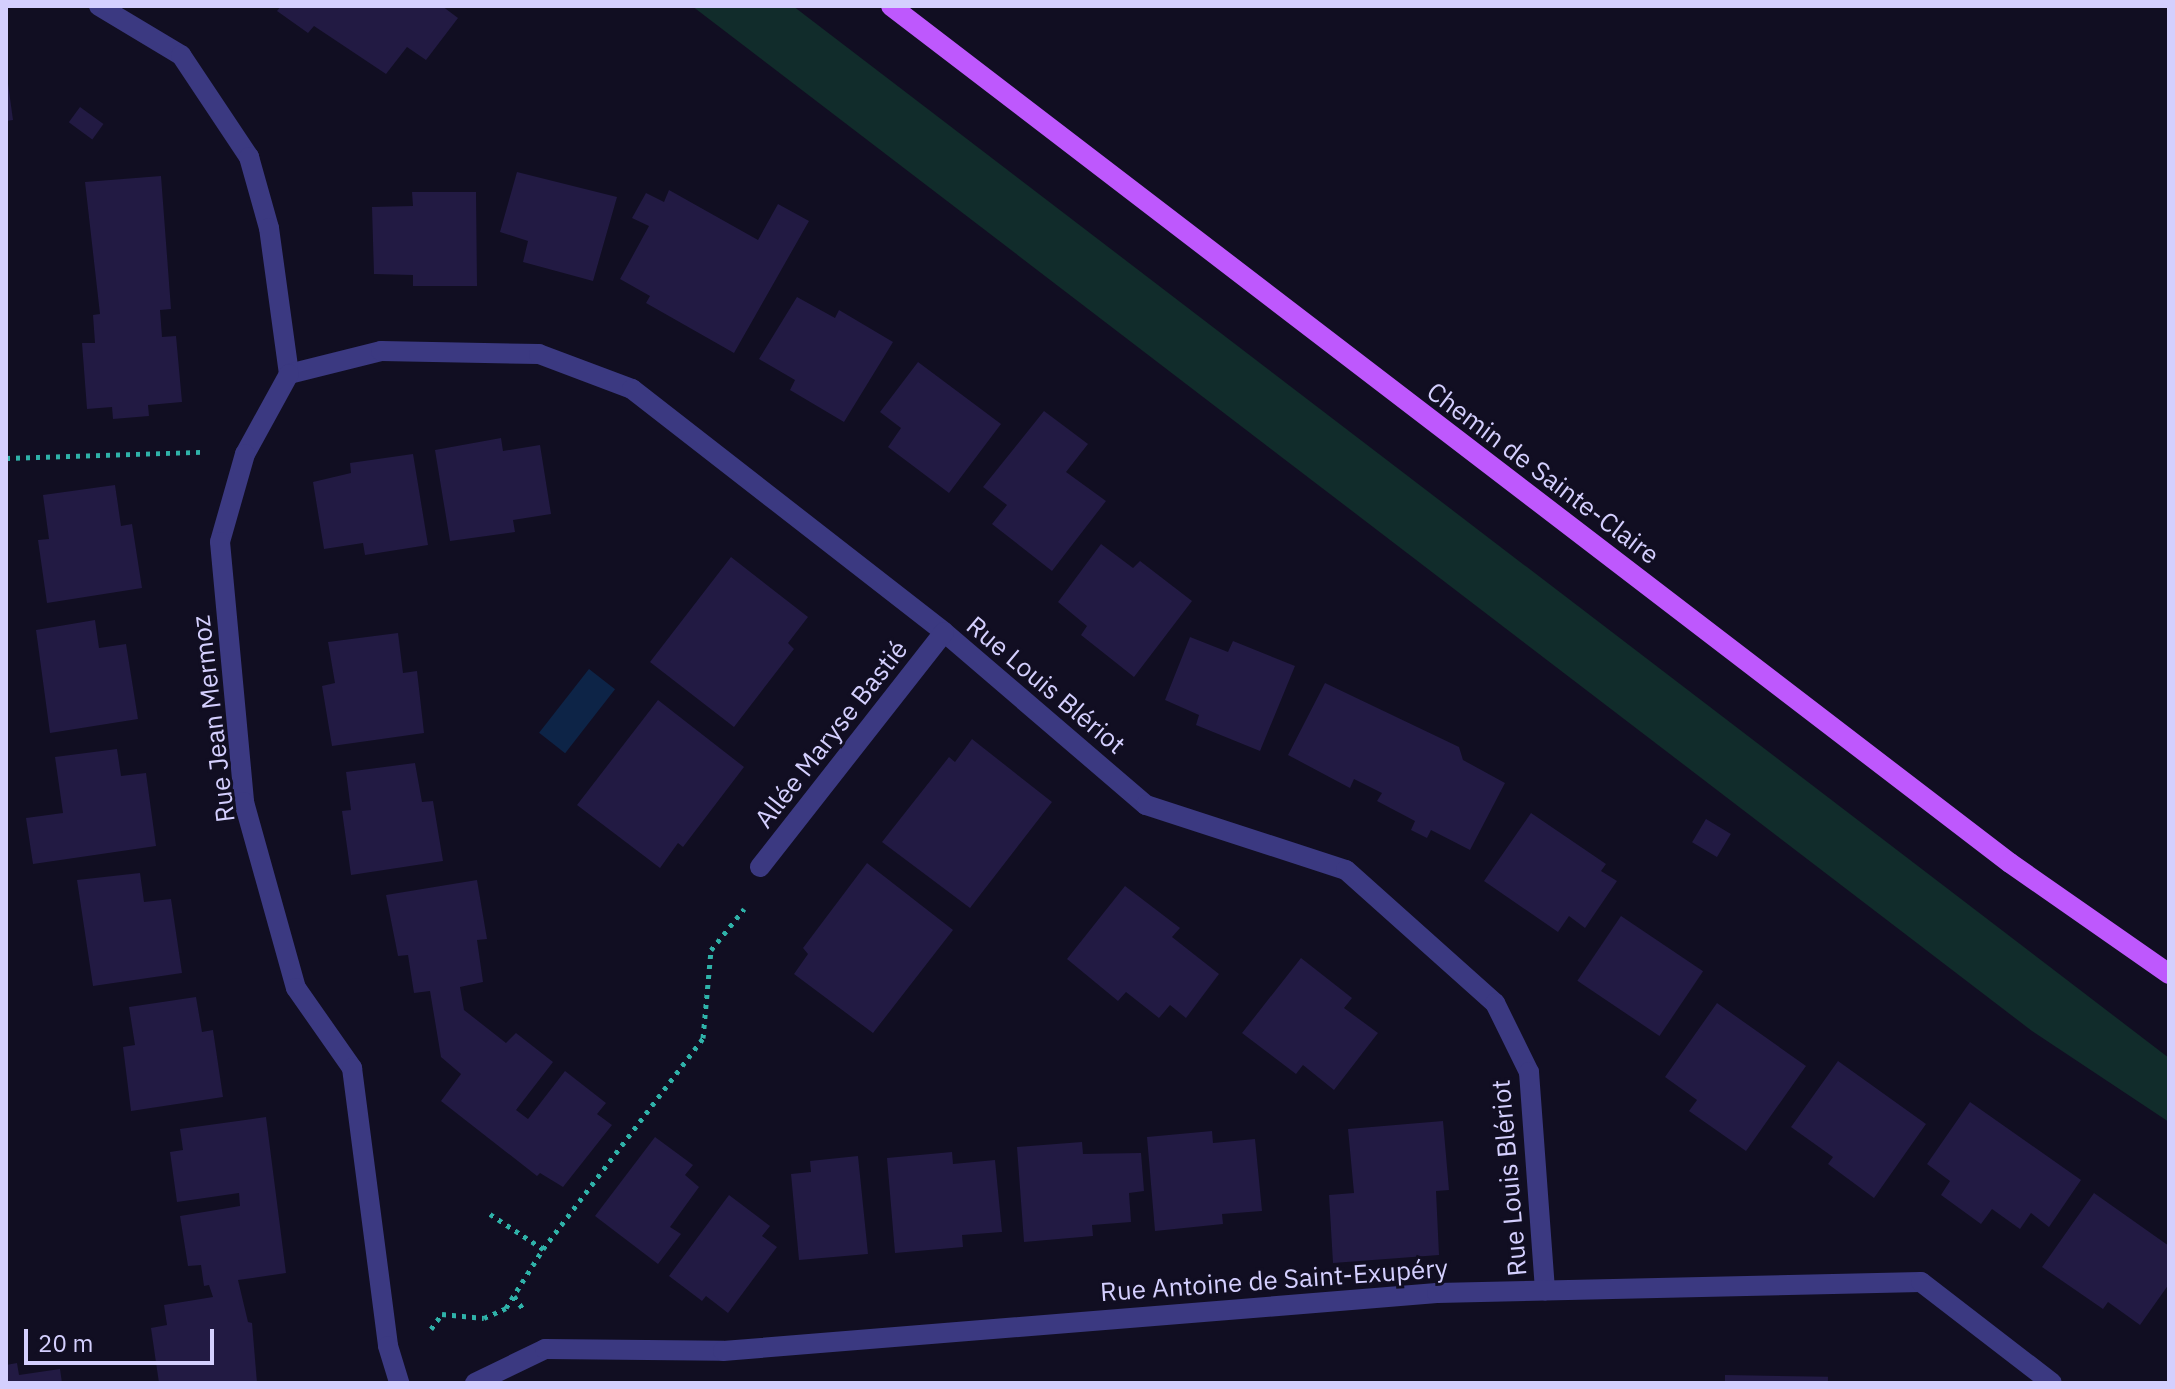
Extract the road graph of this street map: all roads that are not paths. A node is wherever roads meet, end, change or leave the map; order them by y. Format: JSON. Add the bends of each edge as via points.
{"nodes":[{"id":1,"x":99,"y":6,"type":"edge"},
{"id":2,"x":891,"y":6,"type":"edge"},
{"id":3,"x":289,"y":374,"type":"junction"},
{"id":4,"x":944,"y":632,"type":"junction"},
{"id":5,"x":760,"y":867,"type":"road end"},
{"id":6,"x":2169,"y":974,"type":"edge"},
{"id":7,"x":1545,"y":1290,"type":"junction"},
{"id":8,"x":399,"y":1383,"type":"edge"},
{"id":9,"x":475,"y":1383,"type":"edge"},
{"id":10,"x":2052,"y":1383,"type":"edge"}],
"edges":[{"from":1,"to":3,"type":"street","via":[[181,55],[249,157],[269,228]]},
{"from":2,"to":6,"type":"main road","name":"Chemin de Sainte-Claire","via":[[2010,863]]},
{"from":3,"to":4,"type":"street","name":"Rue Louis Blériot","via":[[381,351],[539,354],[632,389]]},
{"from":3,"to":8,"type":"street","name":"Rue Jean Mermoz","via":[[245,454],[220,542],[244,802],[296,988],[352,1068],[388,1346]]},
{"from":4,"to":5,"type":"street","name":"Allée Maryse Bastié"},
{"from":4,"to":7,"type":"street","name":"Rue Louis Blériot","via":[[1146,805],[1346,870],[1495,1003],[1529,1072]]},
{"from":7,"to":9,"type":"street","name":"Rue Antoine de Saint-Exupéry","via":[[1437,1293],[723,1351],[545,1349]]},
{"from":7,"to":10,"type":"street","name":"Rue Antoine de Saint-Exupéry","via":[[1921,1282]]}]}
